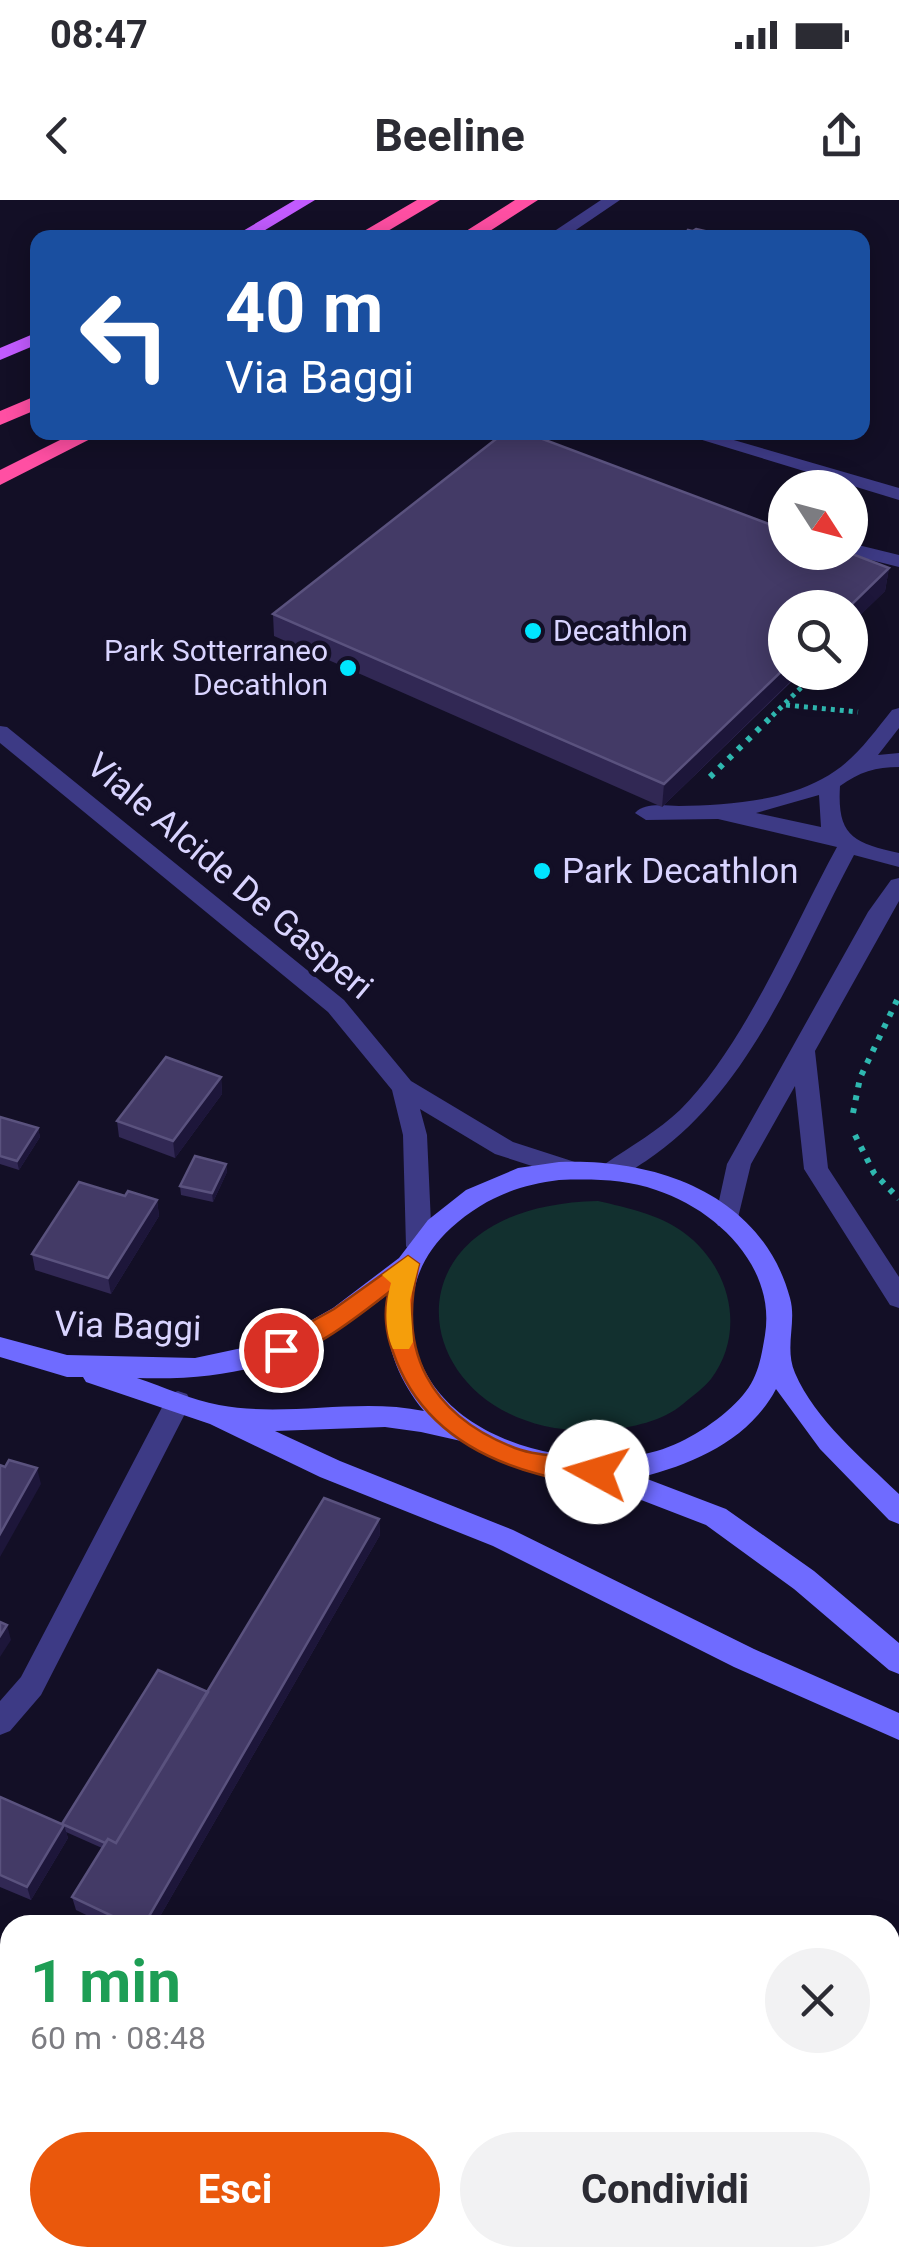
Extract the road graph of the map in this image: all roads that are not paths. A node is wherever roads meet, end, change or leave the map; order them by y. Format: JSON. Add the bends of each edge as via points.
{"nodes":[{"id":1,"x":308,"y":200,"type":"edge"},
{"id":2,"x":431,"y":200,"type":"edge"},
{"id":3,"x":529,"y":200,"type":"edge"},
{"id":4,"x":612,"y":200,"type":"edge"},
{"id":5,"x":254,"y":230,"type":"edge"},
{"id":6,"x":377,"y":230,"type":"edge"},
{"id":7,"x":478,"y":230,"type":"edge"},
{"id":8,"x":565,"y":230,"type":"edge"},
{"id":9,"x":30,"y":341,"type":"edge"},
{"id":10,"x":0,"y":355,"type":"edge"},
{"id":11,"x":30,"y":406,"type":"edge"},
{"id":12,"x":0,"y":419,"type":"edge"},
{"id":13,"x":78,"y":440,"type":"edge"},
{"id":14,"x":713,"y":440,"type":"edge"},
{"id":15,"x":0,"y":478,"type":"edge"},
{"id":16,"x":899,"y":494,"type":"edge"},
{"id":17,"x":868,"y":554,"type":"edge"},
{"id":18,"x":899,"y":562,"type":"edge"},
{"id":19,"x":899,"y":714,"type":"edge"},
{"id":20,"x":0,"y":732,"type":"edge"},
{"id":21,"x":899,"y":760,"type":"edge"},
{"id":22,"x":860,"y":764,"type":"junction"},
{"id":23,"x":830,"y":784,"type":"junction"},
{"id":24,"x":646,"y":812,"type":"edge"},
{"id":25,"x":718,"y":812,"type":"junction"},
{"id":26,"x":850,"y":843,"type":"junction"},
{"id":27,"x":899,"y":860,"type":"edge"},
{"id":28,"x":899,"y":885,"type":"edge"},
{"id":29,"x":802,"y":1051,"type":"junction"},
{"id":30,"x":403,"y":1087,"type":"junction"},
{"id":31,"x":570,"y":1169,"type":"junction"},
{"id":32,"x":614,"y":1170,"type":"junction"},
{"id":33,"x":727,"y":1218,"type":"junction"},
{"id":34,"x":413,"y":1255,"type":"junction"},
{"id":35,"x":899,"y":1298,"type":"edge"},
{"id":36,"x":0,"y":1347,"type":"edge"},
{"id":37,"x":776,"y":1360,"type":"junction"},
{"id":38,"x":67,"y":1366,"type":"junction"},
{"id":39,"x":178,"y":1402,"type":"junction"},
{"id":40,"x":219,"y":1416,"type":"junction"},
{"id":41,"x":471,"y":1436,"type":"junction"},
{"id":42,"x":597,"y":1472,"type":"junction"},
{"id":43,"x":899,"y":1512,"type":"edge"},
{"id":44,"x":899,"y":1662,"type":"edge"},
{"id":45,"x":0,"y":1722,"type":"edge"},
{"id":46,"x":899,"y":1728,"type":"edge"}],
"edges":[{"from":1,"to":5,"type":"main road"},
{"from":2,"to":6,"type":"highway"},
{"from":3,"to":7,"type":"highway"},
{"from":4,"to":8,"type":"street"},
{"from":9,"to":10,"type":"main road"},
{"from":11,"to":12,"type":"highway"},
{"from":13,"to":15,"type":"highway"},
{"from":14,"to":16,"type":"street"},
{"from":17,"to":18,"type":"street"},
{"from":19,"to":22,"type":"street"},
{"from":20,"to":30,"type":"street","name":"Viale Alcide De Gasperi","via":[[336,1006]]},
{"from":21,"to":22,"type":"street"},
{"from":22,"to":23,"type":"street"},
{"from":23,"to":25,"type":"street"},
{"from":23,"to":26,"type":"street","via":[[830,824]]},
{"from":24,"to":25,"type":"street"},
{"from":25,"to":26,"type":"street"},
{"from":26,"to":27,"type":"street"},
{"from":26,"to":32,"type":"street","via":[[736,1049],[697,1106]]},
{"from":28,"to":29,"type":"street"},
{"from":29,"to":33,"type":"street","via":[[740,1164]]},
{"from":29,"to":35,"type":"street","via":[[816,1169]]},
{"from":30,"to":31,"type":"street","name":"Viale Alcide De Gasperi","via":[[504,1148]]},
{"from":30,"to":34,"type":"street","name":"Viale Alcide De Gasperi","via":[[416,1135]]},
{"from":31,"to":32,"type":"main road","name":"Viale Alcide De Gasperi"},
{"from":31,"to":34,"type":"main road","name":"Viale Alcide De Gasperi","via":[[482,1191],[446,1216]]},
{"from":32,"to":33,"type":"main road","name":"Viale Alcide De Gasperi","via":[[681,1190]]},
{"from":33,"to":37,"type":"main road","name":"Viale Alcide De Gasperi","via":[[763,1260],[780,1308]]},
{"from":34,"to":38,"type":"main road","name":"Via Baggi","via":[[342,1315],[281,1350],[195,1369]]},
{"from":34,"to":41,"type":"main road","name":"Viale Alcide De Gasperi","via":[[398,1300],[399,1338],[412,1374],[436,1408]]},
{"from":36,"to":38,"type":"main road","name":"Via Baggi"},
{"from":37,"to":42,"type":"main road","name":"Viale Alcide De Gasperi","via":[[753,1404],[713,1440],[659,1463]]},
{"from":37,"to":43,"type":"main road","via":[[799,1405]]},
{"from":38,"to":39,"type":"main road","name":"Viale Alcide De Gasperi"},
{"from":39,"to":40,"type":"main road","name":"Viale Alcide De Gasperi"},
{"from":39,"to":45,"type":"street","via":[[40,1670]]},
{"from":40,"to":41,"type":"main road","name":"Viale Alcide De Gasperi","via":[[385,1416]]},
{"from":40,"to":46,"type":"main road","name":"Viale Alcide De Gasperi","via":[[503,1538]]},
{"from":41,"to":42,"type":"main road","name":"Viale Alcide De Gasperi","via":[[523,1460]]},
{"from":42,"to":44,"type":"main road","name":"Viale Alcide De Gasperi","via":[[716,1516]]}]}
